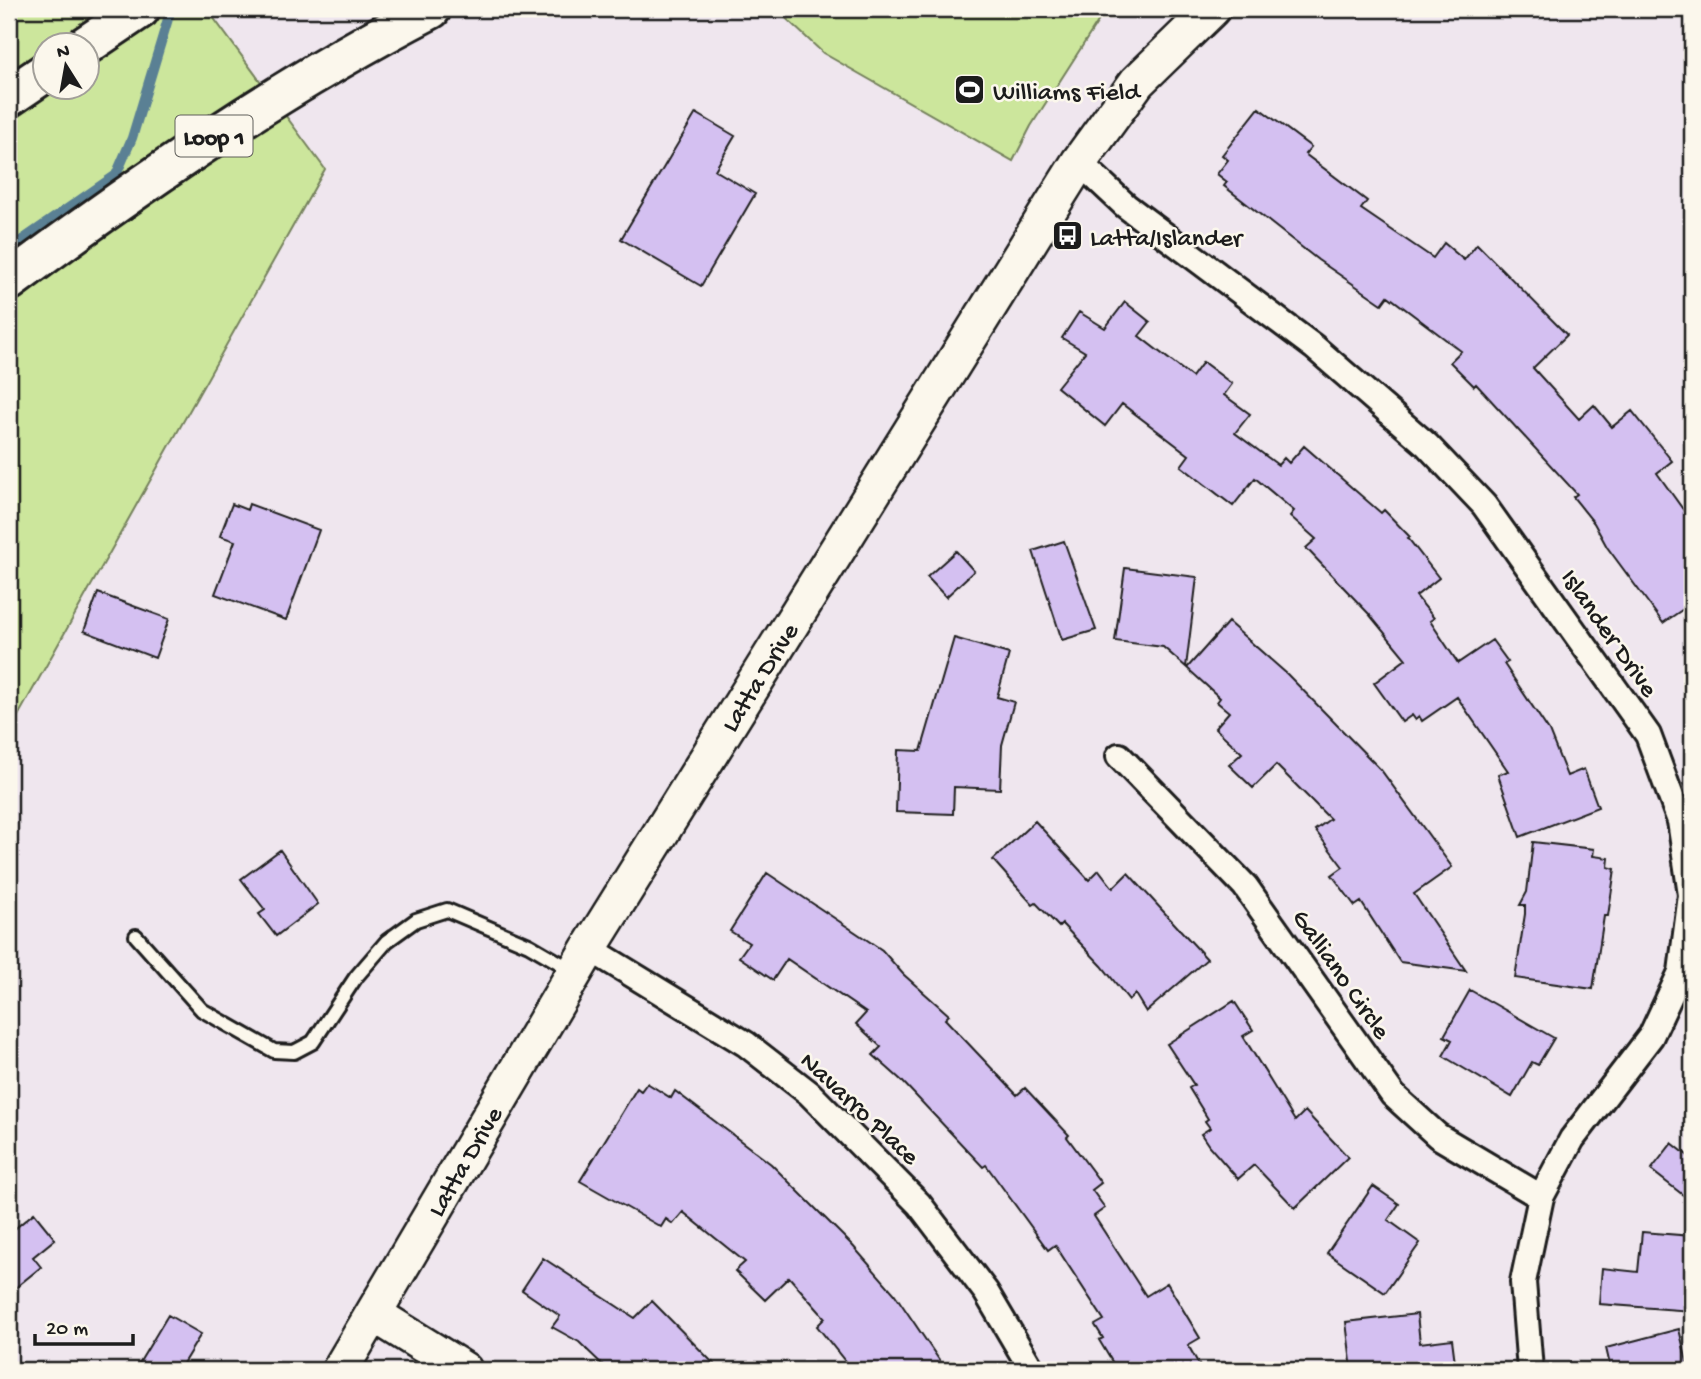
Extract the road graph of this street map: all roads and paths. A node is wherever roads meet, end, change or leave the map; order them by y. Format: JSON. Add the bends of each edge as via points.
{"nodes":[{"id":1,"x":140,"y":9,"type":"edge"},
{"id":2,"x":431,"y":9,"type":"edge"},
{"id":3,"x":1212,"y":9,"type":"edge"},
{"id":4,"x":102,"y":35,"type":"edge"},
{"id":5,"x":32,"y":81,"type":"edge"},
{"id":6,"x":9,"y":97,"type":"edge"},
{"id":7,"x":1079,"y":162,"type":"junction"},
{"id":8,"x":9,"y":281,"type":"edge"},
{"id":9,"x":1119,"y":757,"type":"dead end"},
{"id":10,"x":136,"y":936,"type":"dead end"},
{"id":11,"x":582,"y":960,"type":"junction"},
{"id":12,"x":1541,"y":1196,"type":"junction"},
{"id":13,"x":374,"y":1314,"type":"junction"},
{"id":14,"x":340,"y":1370,"type":"edge"},
{"id":15,"x":464,"y":1370,"type":"edge"},
{"id":16,"x":1032,"y":1370,"type":"edge"},
{"id":17,"x":1530,"y":1370,"type":"edge"}],
"edges":[{"from":1,"to":4,"type":"highway"},
{"from":2,"to":8,"type":"highway","number":"Loop 1","via":[[245,116]]},
{"from":3,"to":7,"type":"street","name":"Latta Drive","via":[[1138,82]]},
{"from":5,"to":6,"type":"highway"},
{"from":7,"to":11,"type":"street","name":"Latta Drive"},
{"from":7,"to":12,"type":"street","name":"Islander Drive","via":[[1126,206],[1314,347],[1427,445],[1484,505],[1648,735],[1680,821],[1691,895],[1681,972],[1651,1036],[1573,1139]]},
{"from":9,"to":12,"type":"street","name":"Galliano Circle","via":[[1245,886],[1393,1095],[1438,1136]]},
{"from":10,"to":11,"type":"lane","via":[[202,1010],[274,1051],[294,1052],[313,1042],[356,976],[387,941],[416,920],[447,910],[529,945]]},
{"from":11,"to":13,"type":"street","name":"Latta Drive"},
{"from":11,"to":16,"type":"street","name":"Navarro Place","via":[[746,1044],[818,1103],[919,1203],[986,1292]]},
{"from":12,"to":17,"type":"street","name":"Islander Drive","via":[[1523,1282]]},
{"from":13,"to":14,"type":"street","name":"Latta Drive"},
{"from":13,"to":15,"type":"street"}]}
